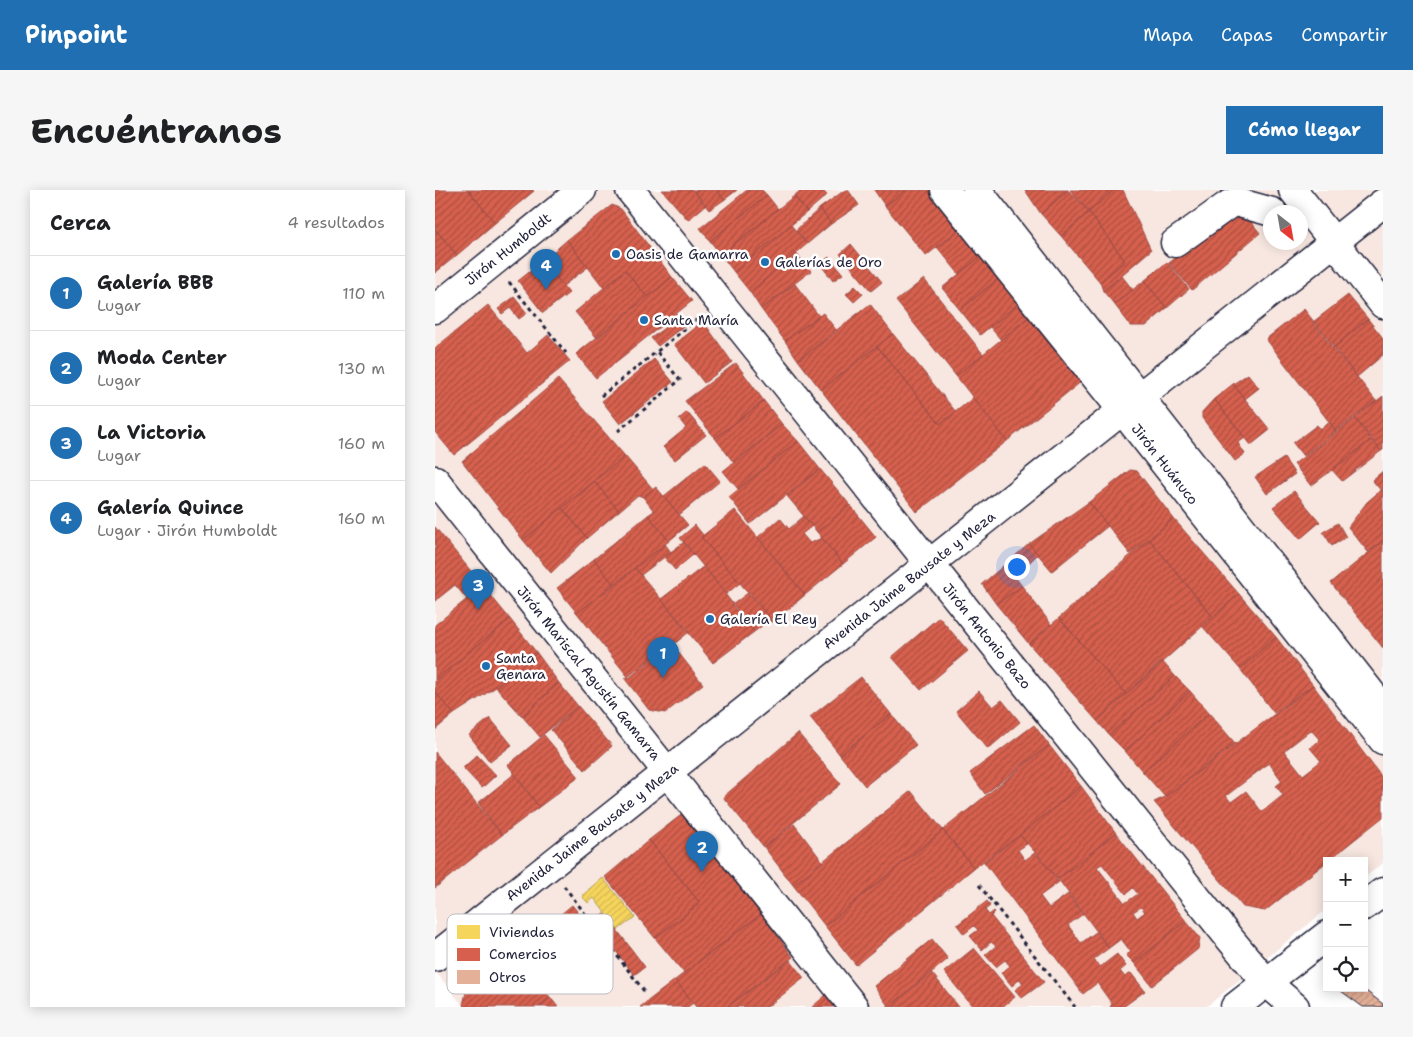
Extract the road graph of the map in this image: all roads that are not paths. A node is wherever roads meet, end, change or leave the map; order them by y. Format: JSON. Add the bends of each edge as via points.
{"nodes":[{"id":1,"x":582,"y":190,"type":"edge"},
{"id":2,"x":630,"y":190,"type":"edge"},
{"id":3,"x":945,"y":190,"type":"edge"},
{"id":4,"x":977,"y":190,"type":"edge"},
{"id":5,"x":1293,"y":190,"type":"edge"},
{"id":6,"x":1383,"y":203,"type":"edge"},
{"id":7,"x":1263,"y":210,"type":"edge"},
{"id":8,"x":1319,"y":231,"type":"edge"},
{"id":9,"x":1175,"y":243,"type":"dead end"},
{"id":10,"x":1383,"y":304,"type":"edge"},
{"id":11,"x":435,"y":309,"type":"edge"},
{"id":12,"x":1131,"y":404,"type":"junction"},
{"id":13,"x":435,"y":480,"type":"edge"},
{"id":14,"x":929,"y":564,"type":"junction"},
{"id":15,"x":1383,"y":708,"type":"edge"},
{"id":16,"x":1383,"y":740,"type":"edge"},
{"id":17,"x":667,"y":772,"type":"junction"},
{"id":18,"x":1383,"y":892,"type":"edge"},
{"id":19,"x":1368,"y":903,"type":"edge"},
{"id":20,"x":489,"y":914,"type":"edge"},
{"id":21,"x":1323,"y":938,"type":"edge"},
{"id":22,"x":447,"y":947,"type":"edge"},
{"id":23,"x":435,"y":957,"type":"edge"},
{"id":24,"x":1266,"y":982,"type":"junction"},
{"id":25,"x":854,"y":1007,"type":"edge"},
{"id":26,"x":1235,"y":1007,"type":"edge"},
{"id":27,"x":1295,"y":1007,"type":"edge"}],
"edges":[{"from":1,"to":11,"type":"street","name":"Jirón Humboldt"},
{"from":2,"to":14,"type":"street","name":"Jirón Antonio Bazo"},
{"from":3,"to":12,"type":"street","name":"Jirón Huánuco"},
{"from":4,"to":12,"type":"street","name":"Jirón Huánuco"},
{"from":5,"to":8,"type":"street"},
{"from":6,"to":8,"type":"street","name":"Avenida Jaime Bausate y Meza"},
{"from":7,"to":9,"type":"street","via":[[1236,202],[1228,205]]},
{"from":8,"to":10,"type":"street"},
{"from":8,"to":12,"type":"street","name":"Avenida Jaime Bausate y Meza"},
{"from":12,"to":14,"type":"street","name":"Avenida Jaime Bausate y Meza"},
{"from":12,"to":15,"type":"street","name":"Jirón Huánuco"},
{"from":12,"to":16,"type":"street","name":"Jirón Huánuco"},
{"from":13,"to":17,"type":"street","name":"Jirón Mariscal Agustín Gamarra"},
{"from":14,"to":17,"type":"street","name":"Avenida Jaime Bausate y Meza"},
{"from":14,"to":24,"type":"street","name":"Jirón Antonio Bazo"},
{"from":17,"to":20,"type":"street","name":"Avenida Jaime Bausate y Meza"},
{"from":17,"to":25,"type":"street","name":"Jirón Mariscal Agustín Gamarra"},
{"from":18,"to":19,"type":"street"},
{"from":21,"to":24,"type":"street"},
{"from":22,"to":23,"type":"street","name":"Avenida Jaime Bausate y Meza"},
{"from":24,"to":26,"type":"street"},
{"from":24,"to":27,"type":"street","name":"Jirón Antonio Bazo"}]}
